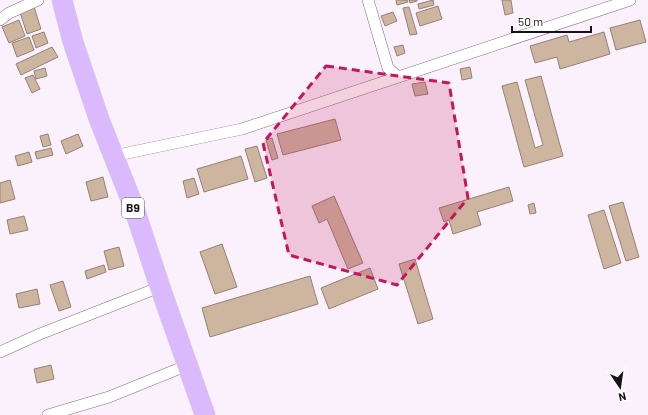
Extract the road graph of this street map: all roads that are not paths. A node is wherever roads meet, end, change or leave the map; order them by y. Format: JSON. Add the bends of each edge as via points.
{"nodes":[{"id":1,"x":38,"y":0,"type":"edge"},
{"id":2,"x":62,"y":0,"type":"edge"},
{"id":3,"x":368,"y":0,"type":"edge"},
{"id":4,"x":630,"y":0,"type":"edge"},
{"id":5,"x":0,"y":20,"type":"edge"},
{"id":6,"x":398,"y":77,"type":"junction"},
{"id":7,"x":113,"y":156,"type":"junction"},
{"id":8,"x":160,"y":287,"type":"junction"},
{"id":9,"x":0,"y":352,"type":"edge"},
{"id":10,"x":188,"y":365,"type":"junction"},
{"id":11,"x":48,"y":415,"type":"edge"},
{"id":12,"x":205,"y":415,"type":"edge"}],
"edges":[{"from":1,"to":5,"type":"street","via":[[9,13]]},
{"from":2,"to":7,"type":"highway","number":"B9","via":[[73,42]]},
{"from":3,"to":6,"type":"street","via":[[388,68]]},
{"from":4,"to":6,"type":"street"},
{"from":6,"to":7,"type":"street","via":[[242,129]]},
{"from":7,"to":8,"type":"highway","number":"B9"},
{"from":8,"to":9,"type":"street"},
{"from":8,"to":10,"type":"highway","number":"B9"},
{"from":10,"to":11,"type":"street","via":[[109,397]]},
{"from":10,"to":12,"type":"highway","number":"B9"}]}
